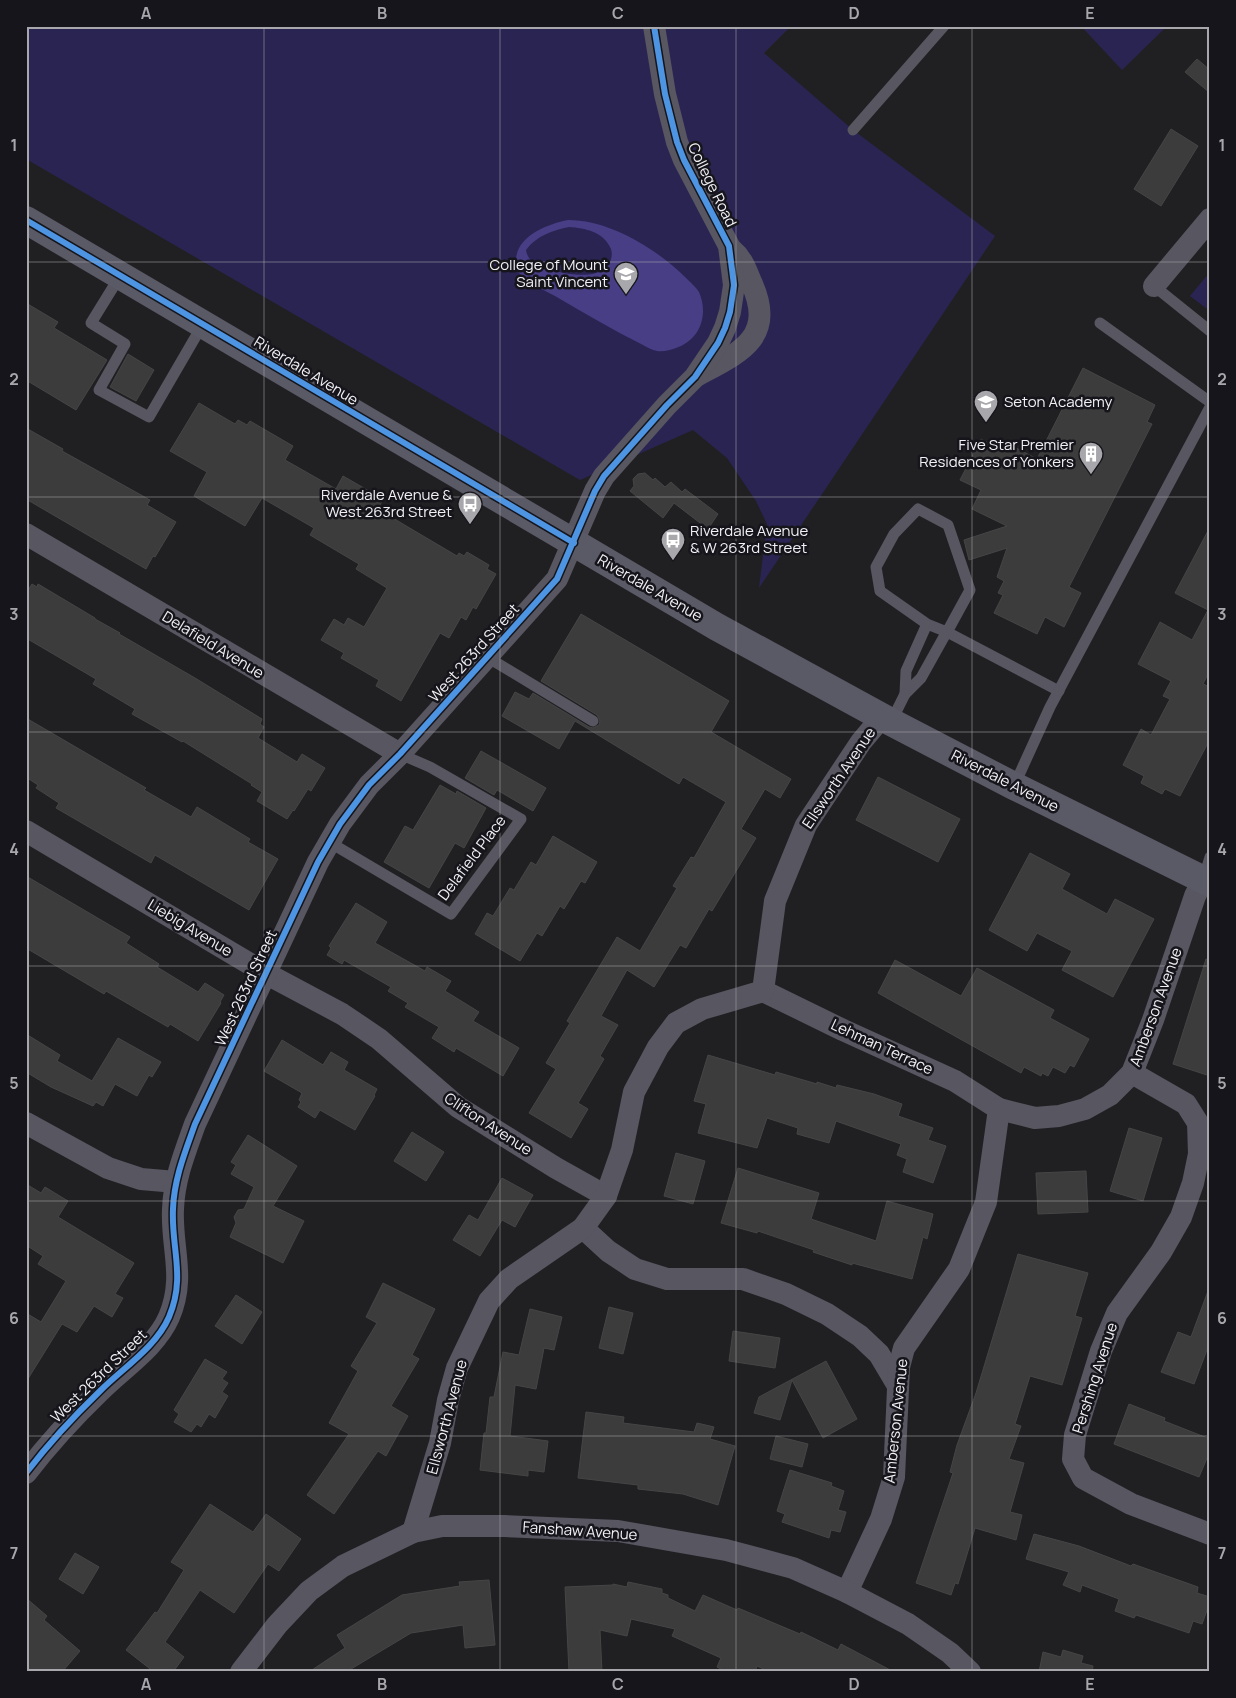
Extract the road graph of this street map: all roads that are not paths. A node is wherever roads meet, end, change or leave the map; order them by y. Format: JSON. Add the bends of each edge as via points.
{"nodes":[{"id":1,"x":654,"y":26,"type":"edge"},
{"id":2,"x":944,"y":26,"type":"edge"},
{"id":3,"x":853,"y":130,"type":"dead end"},
{"id":4,"x":1210,"y":219,"type":"edge"},
{"id":5,"x":26,"y":220,"type":"edge"},
{"id":6,"x":728,"y":246,"type":"junction"},
{"id":7,"x":120,"y":276,"type":"junction"},
{"id":8,"x":1154,"y":286,"type":"joint"},
{"id":9,"x":1100,"y":323,"type":"dead end"},
{"id":10,"x":203,"y":324,"type":"junction"},
{"id":11,"x":1210,"y":331,"type":"edge"},
{"id":12,"x":695,"y":377,"type":"junction"},
{"id":13,"x":1210,"y":402,"type":"edge"},
{"id":14,"x":1210,"y":408,"type":"edge"},
{"id":15,"x":26,"y":534,"type":"edge"},
{"id":16,"x":574,"y":543,"type":"junction"},
{"id":17,"x":927,"y":624,"type":"junction"},
{"id":18,"x":947,"y":632,"type":"junction"},
{"id":19,"x":487,"y":656,"type":"junction"},
{"id":20,"x":1059,"y":691,"type":"junction"},
{"id":21,"x":906,"y":694,"type":"junction"},
{"id":22,"x":886,"y":719,"type":"junction"},
{"id":23,"x":593,"y":721,"type":"dead end"},
{"id":24,"x":400,"y":754,"type":"junction"},
{"id":25,"x":1014,"y":786,"type":"junction"},
{"id":26,"x":26,"y":831,"type":"edge"},
{"id":27,"x":329,"y":842,"type":"junction"},
{"id":28,"x":1208,"y":873,"type":"edge"},
{"id":29,"x":267,"y":974,"type":"junction"},
{"id":30,"x":763,"y":991,"type":"junction"},
{"id":31,"x":379,"y":1039,"type":"joint"},
{"id":32,"x":1132,"y":1073,"type":"junction"},
{"id":33,"x":999,"y":1109,"type":"junction"},
{"id":34,"x":26,"y":1123,"type":"edge"},
{"id":35,"x":176,"y":1182,"type":"junction"},
{"id":36,"x":606,"y":1196,"type":"junction"},
{"id":37,"x":583,"y":1228,"type":"junction"},
{"id":38,"x":898,"y":1386,"type":"junction"},
{"id":39,"x":26,"y":1473,"type":"edge"},
{"id":40,"x":413,"y":1532,"type":"junction"},
{"id":41,"x":1210,"y":1534,"type":"edge"},
{"id":42,"x":847,"y":1592,"type":"junction"},
{"id":43,"x":241,"y":1672,"type":"edge"},
{"id":44,"x":970,"y":1672,"type":"edge"}],
"edges":[{"from":1,"to":6,"type":"street","name":"College Road","via":[[677,142]]},
{"from":2,"to":3,"type":"lane"},
{"from":4,"to":8,"type":"street"},
{"from":5,"to":7,"type":"main road","name":"Riverdale Avenue"},
{"from":6,"to":12,"type":"street","name":"College Road","via":[[734,285],[730,312],[718,343]]},
{"from":6,"to":12,"type":"street","name":"College Road","via":[[740,257],[758,298],[760,323],[748,344],[736,354]]},
{"from":7,"to":10,"type":"main road","name":"Riverdale Avenue"},
{"from":7,"to":10,"type":"lane","via":[[91,324],[125,344],[99,390],[149,417]]},
{"from":8,"to":11,"type":"lane"},
{"from":9,"to":13,"type":"lane"},
{"from":10,"to":16,"type":"main road","name":"Riverdale Avenue"},
{"from":12,"to":16,"type":"street","name":"College Road","via":[[604,476]]},
{"from":14,"to":20,"type":"lane"},
{"from":15,"to":24,"type":"street","name":"Delafield Avenue"},
{"from":16,"to":19,"type":"street","name":"West 263rd Street","via":[[557,579]]},
{"from":16,"to":22,"type":"main road","name":"Riverdale Avenue","via":[[717,627]]},
{"from":17,"to":18,"type":"lane"},
{"from":17,"to":18,"type":"lane","via":[[880,591],[876,567],[894,534],[918,509],[948,525],[970,590]]},
{"from":17,"to":21,"type":"lane","via":[[906,671]]},
{"from":18,"to":20,"type":"lane"},
{"from":18,"to":21,"type":"lane","via":[[921,678]]},
{"from":19,"to":23,"type":"lane"},
{"from":19,"to":24,"type":"street","name":"West 263rd Street"},
{"from":20,"to":25,"type":"lane"},
{"from":21,"to":22,"type":"lane"},
{"from":22,"to":25,"type":"main road","name":"Riverdale Avenue"},
{"from":22,"to":30,"type":"street","name":"Ellsworth Avenue","via":[[861,742],[806,825],[775,901]]},
{"from":24,"to":27,"type":"street","name":"West 263rd Street","via":[[369,785]]},
{"from":24,"to":27,"type":"lane","name":"Delafield Place","via":[[430,767],[521,819],[450,914]]},
{"from":25,"to":28,"type":"main road","name":"Riverdale Avenue"},
{"from":26,"to":29,"type":"street","name":"Liebig Avenue"},
{"from":27,"to":29,"type":"street","name":"West 263rd Street"},
{"from":28,"to":32,"type":"street","name":"Amberson Avenue","via":[[1195,896]]},
{"from":29,"to":31,"type":"street","name":"Liebig Avenue","via":[[342,1014]]},
{"from":29,"to":35,"type":"street","name":"West 263rd Street","via":[[195,1124]]},
{"from":30,"to":33,"type":"street","name":"Lehman Terrace","via":[[955,1081]]},
{"from":30,"to":36,"type":"street","name":"Ellsworth Avenue","via":[[702,1009],[671,1029],[634,1092],[622,1150]]},
{"from":31,"to":36,"type":"street","name":"Clifton Avenue","via":[[458,1107]]},
{"from":32,"to":33,"type":"street","name":"Amberson Avenue","via":[[1110,1095],[1085,1109],[1035,1118]]},
{"from":32,"to":41,"type":"street","name":"Pershing Avenue","via":[[1186,1104],[1198,1123],[1199,1154],[1181,1217],[1162,1252],[1117,1313],[1101,1351],[1075,1435],[1073,1458],[1083,1478],[1099,1487],[1131,1504]]},
{"from":33,"to":38,"type":"street","name":"Amberson Avenue","via":[[986,1202],[959,1270],[904,1348]]},
{"from":34,"to":35,"type":"street","via":[[108,1168],[141,1179]]},
{"from":35,"to":39,"type":"street","name":"West 263rd Street","via":[[173,1209],[178,1272],[170,1316],[149,1347],[76,1414]]},
{"from":36,"to":37,"type":"street","name":"Ellsworth Avenue"},
{"from":37,"to":38,"type":"street","via":[[608,1251],[635,1269],[667,1278],[743,1279],[786,1294],[827,1314],[860,1336],[879,1354]]},
{"from":37,"to":40,"type":"street","name":"Ellsworth Avenue","via":[[509,1279],[489,1301],[457,1368],[440,1443]]},
{"from":38,"to":42,"type":"street","name":"Amberson Avenue","via":[[894,1476],[881,1519]]},
{"from":40,"to":42,"type":"street","name":"Fanshaw Avenue","via":[[442,1526],[618,1531],[726,1550],[793,1568]]},
{"from":40,"to":43,"type":"street","name":"Fanshaw Avenue","via":[[343,1566],[309,1591],[277,1625]]},
{"from":42,"to":44,"type":"street","name":"Fanshaw Avenue","via":[[908,1624],[950,1653]]}]}
